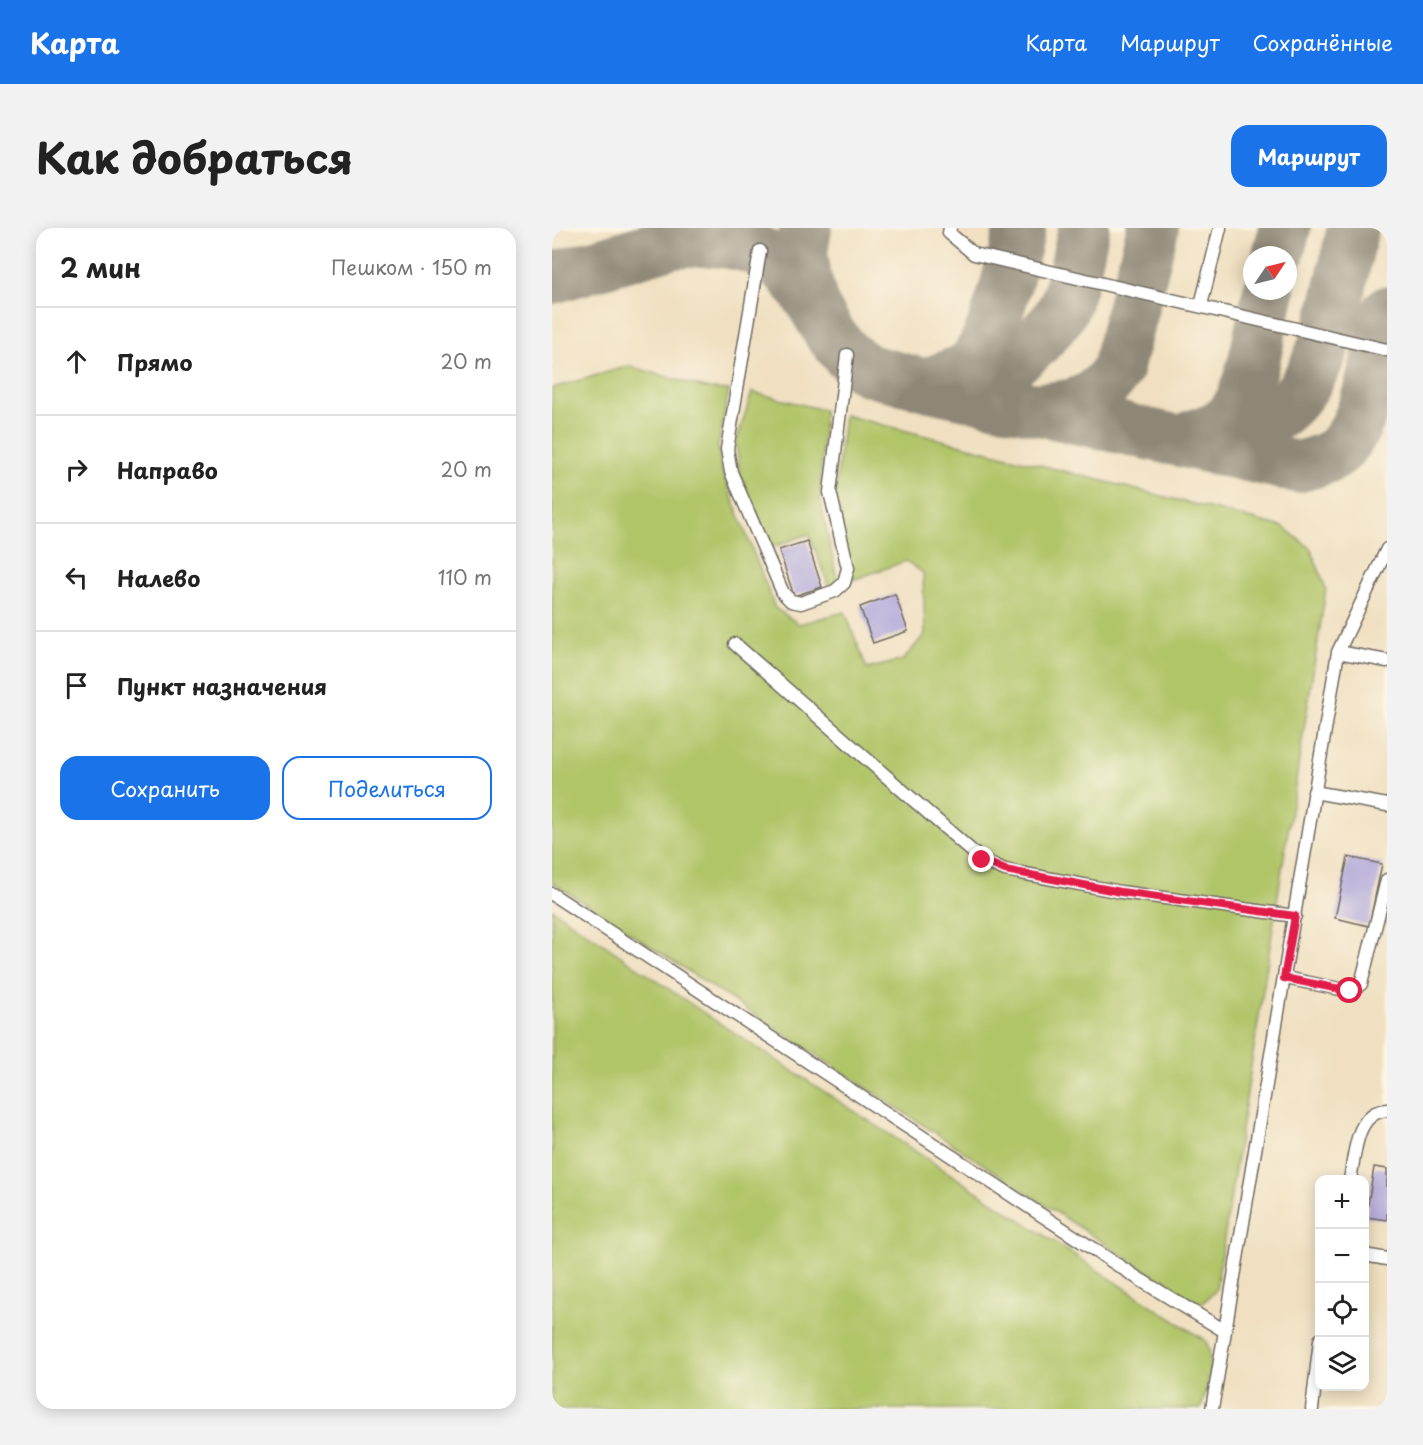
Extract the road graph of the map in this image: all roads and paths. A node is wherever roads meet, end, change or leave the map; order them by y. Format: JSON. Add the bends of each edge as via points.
{"nodes":[{"id":1,"x":950,"y":228,"type":"edge"},
{"id":2,"x":1220,"y":228,"type":"edge"},
{"id":3,"x":759,"y":251,"type":"dead end"},
{"id":4,"x":1201,"y":305,"type":"junction"},
{"id":5,"x":1387,"y":350,"type":"edge"},
{"id":6,"x":847,"y":355,"type":"dead end"},
{"id":7,"x":1387,"y":549,"type":"edge"},
{"id":8,"x":735,"y":644,"type":"dead end"},
{"id":9,"x":1338,"y":652,"type":"junction"},
{"id":10,"x":1387,"y":661,"type":"edge"},
{"id":11,"x":1314,"y":792,"type":"junction"},
{"id":12,"x":1387,"y":805,"type":"edge"},
{"id":13,"x":1387,"y":880,"type":"edge"},
{"id":14,"x":552,"y":894,"type":"edge"},
{"id":15,"x":1295,"y":916,"type":"junction"},
{"id":16,"x":1284,"y":978,"type":"junction"},
{"id":17,"x":1387,"y":1110,"type":"edge"},
{"id":18,"x":1351,"y":1175,"type":"edge"},
{"id":19,"x":1369,"y":1256,"type":"edge"},
{"id":20,"x":1387,"y":1259,"type":"edge"},
{"id":21,"x":1223,"y":1330,"type":"junction"},
{"id":22,"x":1315,"y":1383,"type":"edge"},
{"id":23,"x":1212,"y":1409,"type":"edge"},
{"id":24,"x":1312,"y":1409,"type":"edge"}],
"edges":[{"from":1,"to":4,"type":"lane","via":[[949,233],[974,254]]},
{"from":2,"to":4,"type":"lane"},
{"from":3,"to":6,"type":"lane","via":[[726,449],[731,471],[783,593],[791,601],[801,603],[835,591],[844,583],[848,568],[830,492]]},
{"from":4,"to":5,"type":"lane"},
{"from":7,"to":9,"type":"lane"},
{"from":8,"to":15,"type":"lane","via":[[982,860],[1005,870],[1121,892]]},
{"from":9,"to":10,"type":"lane"},
{"from":9,"to":11,"type":"lane"},
{"from":11,"to":12,"type":"lane"},
{"from":11,"to":15,"type":"lane"},
{"from":13,"to":16,"type":"lane","via":[[1361,984],[1355,989]]},
{"from":14,"to":21,"type":"lane","via":[[1139,1279]]},
{"from":15,"to":16,"type":"lane"},
{"from":16,"to":21,"type":"lane"},
{"from":17,"to":18,"type":"lane","via":[[1368,1116],[1362,1125]]},
{"from":19,"to":20,"type":"lane"},
{"from":21,"to":23,"type":"lane"},
{"from":22,"to":24,"type":"lane"}]}
